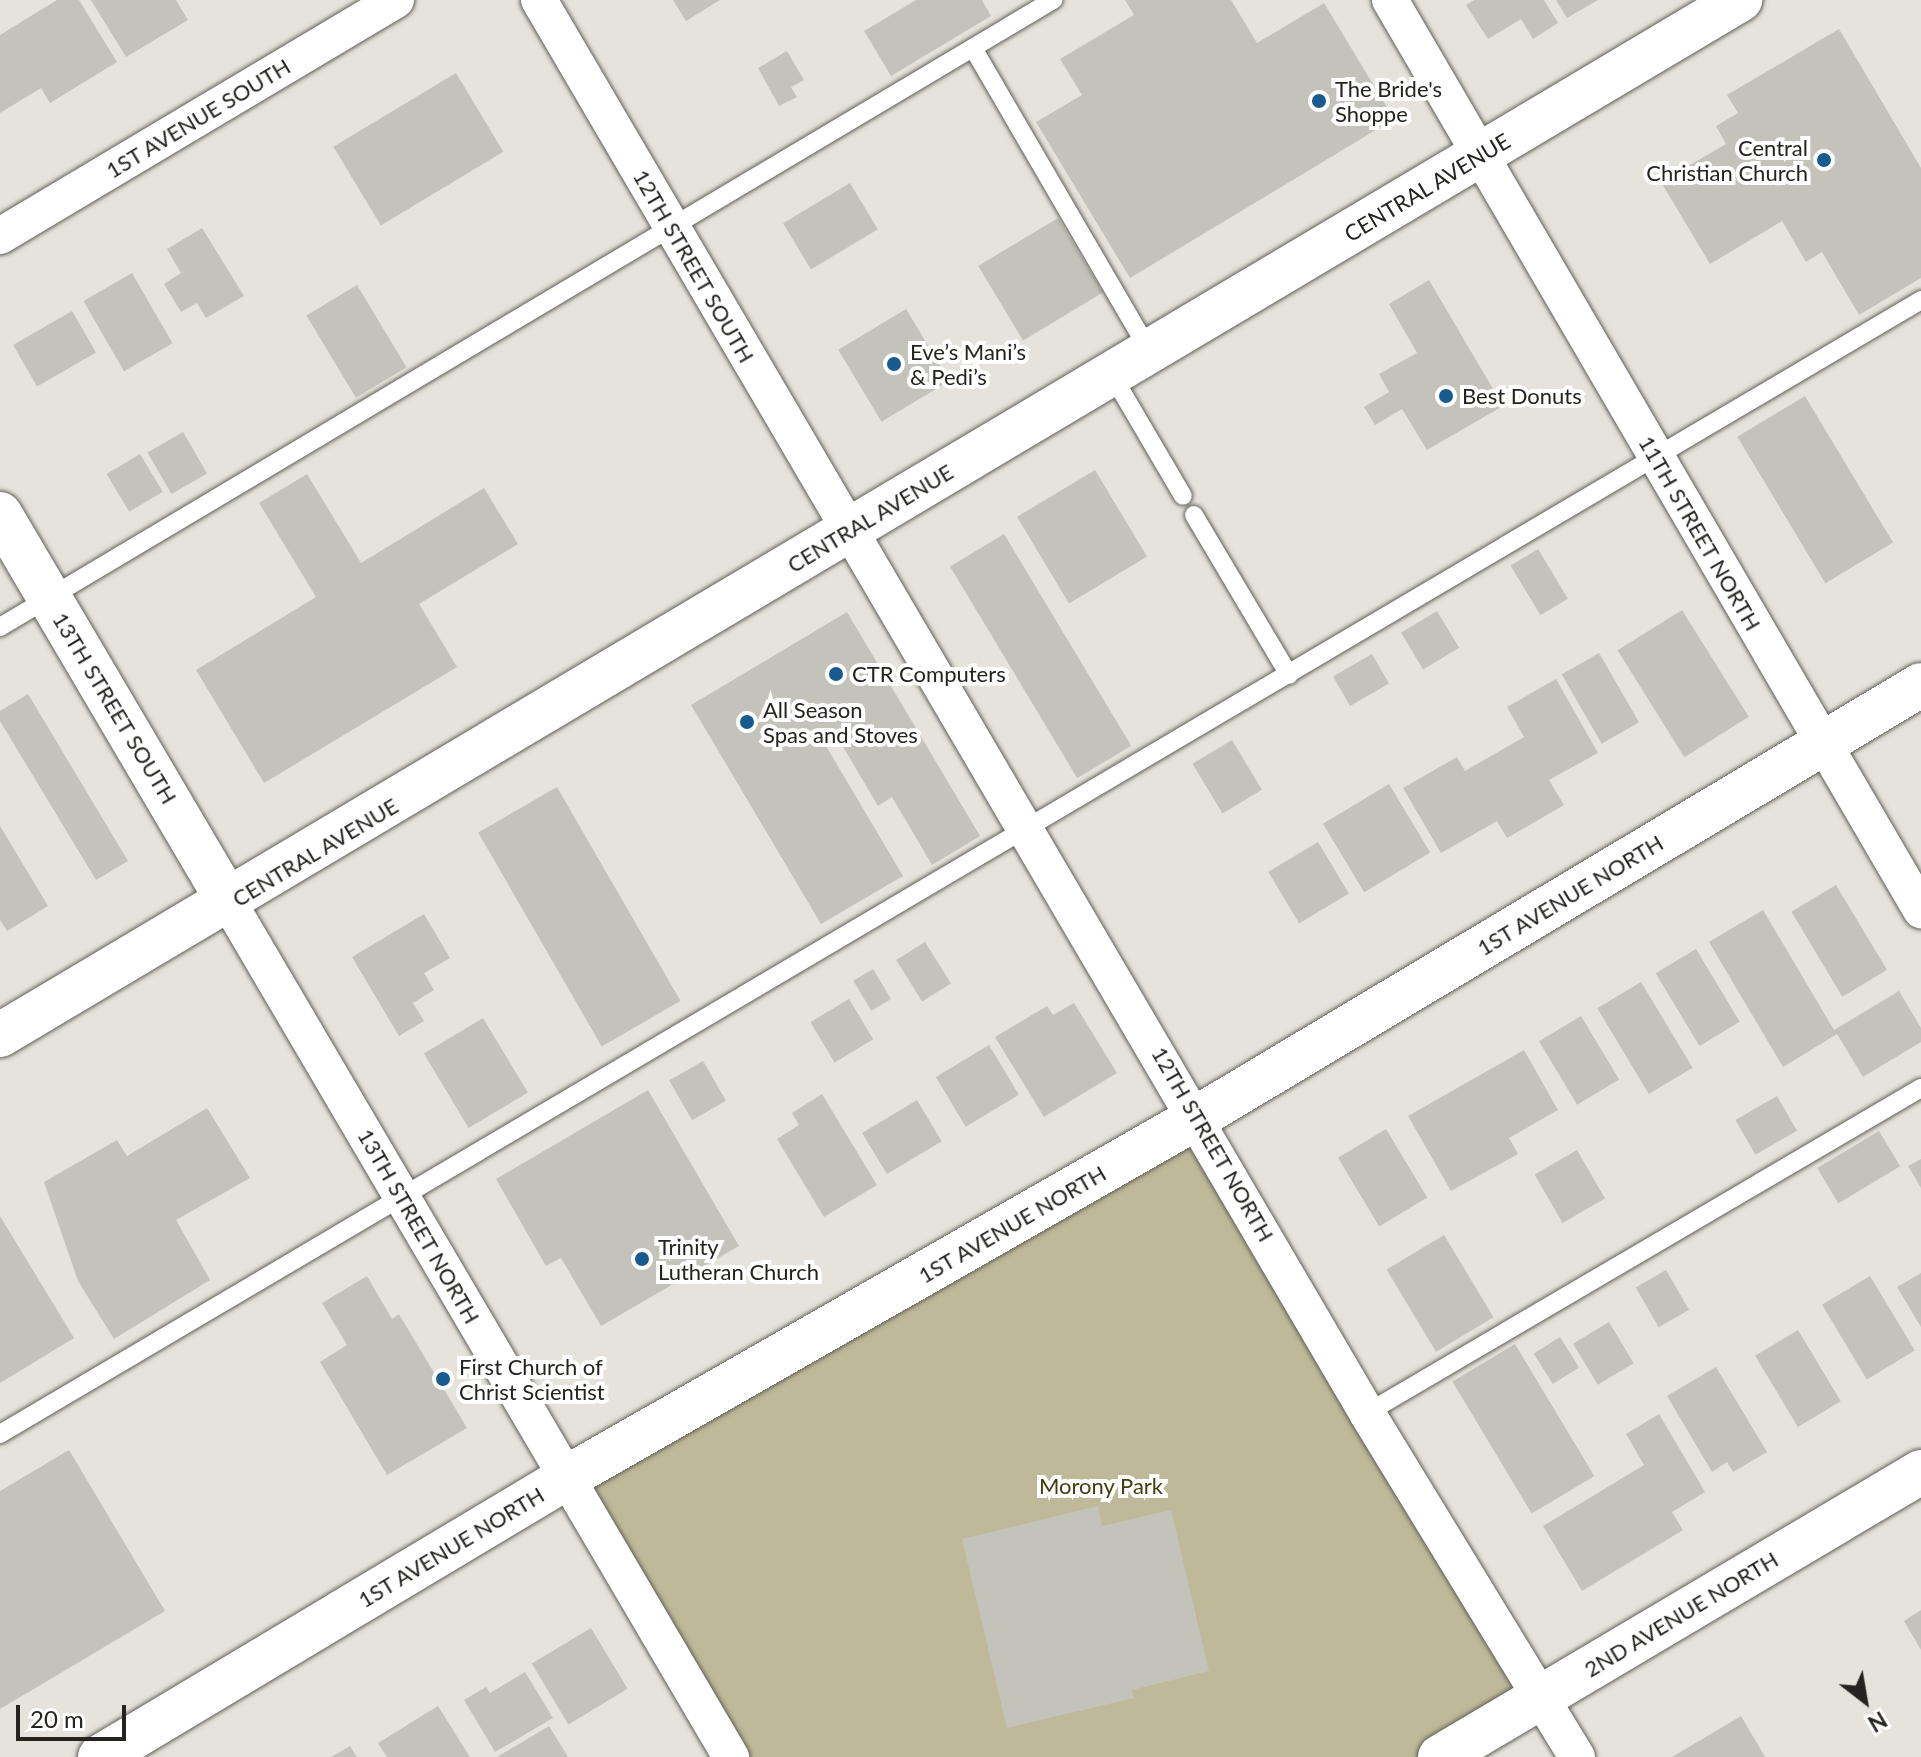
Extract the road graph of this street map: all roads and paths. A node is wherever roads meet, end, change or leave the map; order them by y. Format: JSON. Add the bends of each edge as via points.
{"nodes":[{"id":1,"x":396,"y":0,"type":"edge"},
{"id":2,"x":539,"y":0,"type":"edge"},
{"id":3,"x":1053,"y":0,"type":"edge"},
{"id":4,"x":1390,"y":0,"type":"edge"},
{"id":5,"x":1740,"y":0,"type":"edge"},
{"id":6,"x":973,"y":48,"type":"junction"},
{"id":7,"x":1482,"y":154,"type":"junction"},
{"id":8,"x":671,"y":227,"type":"junction"},
{"id":9,"x":0,"y":236,"type":"edge"},
{"id":10,"x":1921,"y":300,"type":"edge"},
{"id":11,"x":1150,"y":352,"type":"junction"},
{"id":12,"x":1112,"y":375,"type":"junction"},
{"id":13,"x":1656,"y":458,"type":"junction"},
{"id":14,"x":1183,"y":496,"type":"dead end"},
{"id":15,"x":0,"y":514,"type":"edge"},
{"id":16,"x":1194,"y":515,"type":"dead end"},
{"id":17,"x":849,"y":531,"type":"junction"},
{"id":18,"x":49,"y":598,"type":"junction"},
{"id":19,"x":0,"y":627,"type":"edge"},
{"id":20,"x":1289,"y":675,"type":"junction"},
{"id":21,"x":1921,"y":685,"type":"edge"},
{"id":22,"x":1821,"y":745,"type":"junction"},
{"id":23,"x":1026,"y":830,"type":"junction"},
{"id":24,"x":229,"y":903,"type":"junction"},
{"id":25,"x":1921,"y":910,"type":"edge"},
{"id":26,"x":0,"y":1035,"type":"edge"},
{"id":27,"x":1921,"y":1088,"type":"edge"},
{"id":28,"x":1198,"y":1117,"type":"junction"},
{"id":29,"x":402,"y":1197,"type":"junction"},
{"id":30,"x":1367,"y":1413,"type":"junction"},
{"id":31,"x":0,"y":1434,"type":"edge"},
{"id":32,"x":1921,"y":1472,"type":"edge"},
{"id":33,"x":566,"y":1478,"type":"junction"},
{"id":34,"x":1542,"y":1696,"type":"junction"},
{"id":35,"x":100,"y":1757,"type":"edge"},
{"id":36,"x":731,"y":1757,"type":"edge"},
{"id":37,"x":1440,"y":1757,"type":"edge"},
{"id":38,"x":1577,"y":1757,"type":"edge"}],
"edges":[{"from":1,"to":9,"type":"street","name":"1ST AVENUE SOUTH"},
{"from":2,"to":8,"type":"street","name":"12TH STREET SOUTH"},
{"from":3,"to":6,"type":"lane"},
{"from":4,"to":7,"type":"street","name":"11TH STREET NORTH"},
{"from":5,"to":7,"type":"main road","name":"CENTRAL AVENUE"},
{"from":6,"to":8,"type":"lane"},
{"from":6,"to":11,"type":"lane"},
{"from":7,"to":11,"type":"main road","name":"CENTRAL AVENUE"},
{"from":7,"to":13,"type":"street","name":"11TH STREET NORTH"},
{"from":8,"to":17,"type":"street","name":"12TH STREET SOUTH"},
{"from":8,"to":18,"type":"lane"},
{"from":10,"to":13,"type":"lane"},
{"from":11,"to":12,"type":"main road","name":"CENTRAL AVENUE"},
{"from":12,"to":14,"type":"lane"},
{"from":12,"to":17,"type":"main road","name":"CENTRAL AVENUE"},
{"from":13,"to":20,"type":"lane"},
{"from":13,"to":22,"type":"street","name":"11TH STREET NORTH"},
{"from":15,"to":18,"type":"main road","name":"13TH STREET SOUTH"},
{"from":16,"to":20,"type":"lane"},
{"from":17,"to":23,"type":"street","name":"12TH STREET NORTH"},
{"from":17,"to":24,"type":"main road","name":"CENTRAL AVENUE"},
{"from":18,"to":19,"type":"lane"},
{"from":18,"to":24,"type":"main road","name":"13TH STREET SOUTH"},
{"from":20,"to":23,"type":"lane"},
{"from":21,"to":22,"type":"main road","name":"1ST AVENUE NORTH"},
{"from":22,"to":25,"type":"street","name":"11TH STREET NORTH"},
{"from":22,"to":28,"type":"main road","name":"1ST AVENUE NORTH"},
{"from":23,"to":28,"type":"street","name":"12TH STREET NORTH"},
{"from":23,"to":29,"type":"lane"},
{"from":24,"to":26,"type":"main road","name":"CENTRAL AVENUE"},
{"from":24,"to":29,"type":"street","name":"13TH STREET NORTH"},
{"from":27,"to":30,"type":"lane"},
{"from":28,"to":30,"type":"street","name":"12TH STREET NORTH"},
{"from":28,"to":33,"type":"main road","name":"1ST AVENUE NORTH"},
{"from":29,"to":31,"type":"lane"},
{"from":29,"to":33,"type":"street","name":"13TH STREET NORTH"},
{"from":30,"to":34,"type":"street","name":"12TH STREET NORTH"},
{"from":32,"to":34,"type":"main road","name":"2ND AVENUE NORTH"},
{"from":33,"to":35,"type":"main road","name":"1ST AVENUE NORTH"},
{"from":33,"to":36,"type":"street","name":"13TH STREET NORTH"},
{"from":34,"to":37,"type":"main road","name":"2ND AVENUE NORTH"},
{"from":34,"to":38,"type":"street","name":"12TH STREET NORTH"}]}
